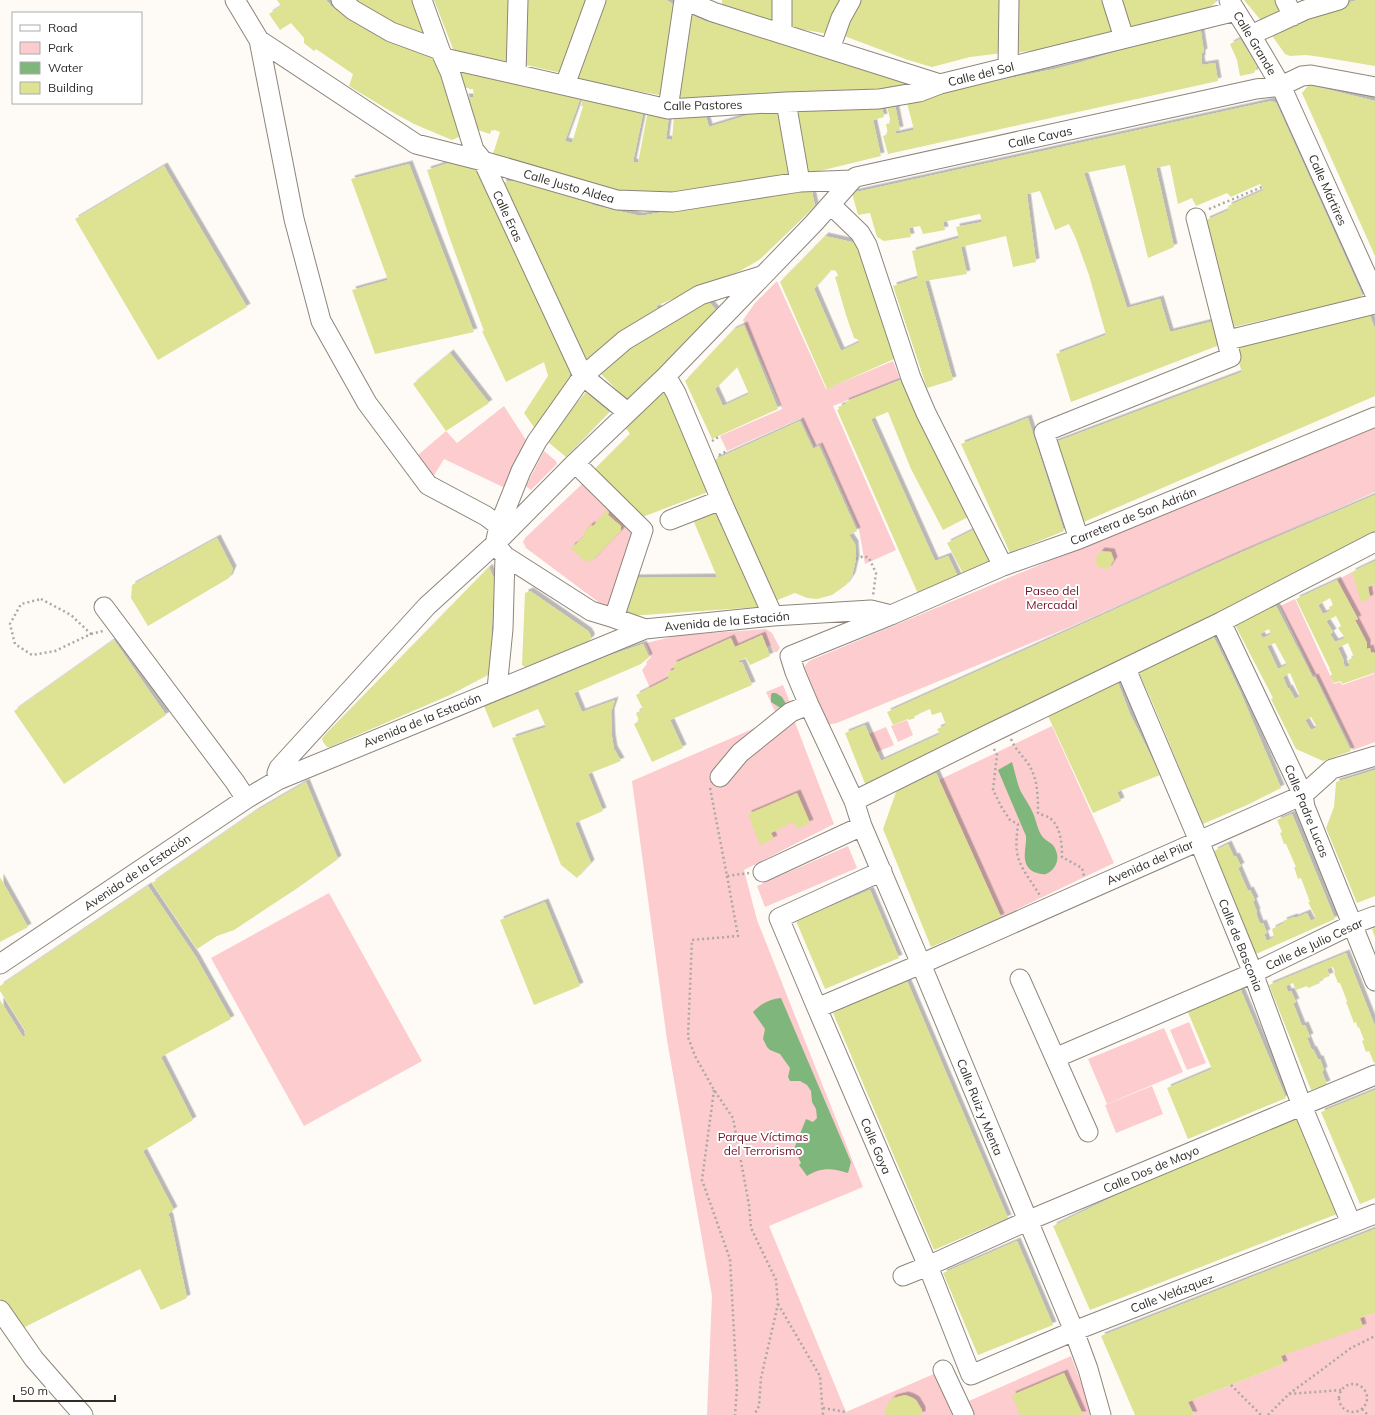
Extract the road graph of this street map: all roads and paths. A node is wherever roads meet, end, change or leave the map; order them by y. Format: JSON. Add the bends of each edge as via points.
{"nodes":[{"id":1,"x":235,"y":0,"type":"edge"},
{"id":2,"x":342,"y":0,"type":"edge"},
{"id":3,"x":422,"y":0,"type":"edge"},
{"id":4,"x":518,"y":0,"type":"edge"},
{"id":5,"x":596,"y":0,"type":"edge"},
{"id":6,"x":684,"y":0,"type":"edge"},
{"id":7,"x":782,"y":0,"type":"edge"},
{"id":8,"x":851,"y":0,"type":"edge"},
{"id":9,"x":1009,"y":0,"type":"edge"},
{"id":10,"x":1112,"y":0,"type":"edge"},
{"id":11,"x":1339,"y":0,"type":"edge"},
{"id":12,"x":1232,"y":5,"type":"edge"},
{"id":13,"x":714,"y":6,"type":"edge"},
{"id":14,"x":1289,"y":8,"type":"edge"},
{"id":15,"x":782,"y":34,"type":"junction"},
{"id":16,"x":1251,"y":35,"type":"junction"},
{"id":17,"x":1124,"y":38,"type":"junction"},
{"id":18,"x":258,"y":40,"type":"junction"},
{"id":19,"x":830,"y":49,"type":"junction"},
{"id":20,"x":442,"y":54,"type":"junction"},
{"id":21,"x":1008,"y":67,"type":"junction"},
{"id":22,"x":516,"y":74,"type":"junction"},
{"id":23,"x":940,"y":84,"type":"junction"},
{"id":24,"x":565,"y":85,"type":"junction"},
{"id":25,"x":1281,"y":86,"type":"junction"},
{"id":26,"x":1375,"y":87,"type":"edge"},
{"id":27,"x":786,"y":102,"type":"junction"},
{"id":28,"x":668,"y":109,"type":"junction"},
{"id":29,"x":483,"y":161,"type":"junction"},
{"id":30,"x":852,"y":180,"type":"junction"},
{"id":31,"x":800,"y":182,"type":"junction"},
{"id":32,"x":1262,"y":187,"type":"dead end"},
{"id":33,"x":830,"y":204,"type":"junction"},
{"id":34,"x":1196,"y":218,"type":"joint"},
{"id":35,"x":765,"y":274,"type":"junction"},
{"id":36,"x":1375,"y":294,"type":"edge"},
{"id":37,"x":1375,"y":304,"type":"edge"},
{"id":38,"x":1228,"y":340,"type":"junction"},
{"id":39,"x":583,"y":376,"type":"junction"},
{"id":40,"x":666,"y":376,"type":"junction"},
{"id":41,"x":627,"y":412,"type":"junction"},
{"id":42,"x":1375,"y":417,"type":"edge"},
{"id":43,"x":575,"y":464,"type":"junction"},
{"id":44,"x":721,"y":500,"type":"junction"},
{"id":45,"x":670,"y":520,"type":"dead end"},
{"id":46,"x":499,"y":526,"type":"junction"},
{"id":47,"x":1079,"y":539,"type":"junction"},
{"id":48,"x":1375,"y":542,"type":"edge"},
{"id":49,"x":500,"y":550,"type":"junction"},
{"id":50,"x":856,"y":559,"type":"dead end"},
{"id":51,"x":1002,"y":566,"type":"junction"},
{"id":52,"x":104,"y":607,"type":"dead end"},
{"id":53,"x":871,"y":610,"type":"junction"},
{"id":54,"x":71,"y":615,"type":"joint"},
{"id":55,"x":891,"y":615,"type":"junction"},
{"id":56,"x":773,"y":616,"type":"junction"},
{"id":57,"x":614,"y":618,"type":"junction"},
{"id":58,"x":1220,"y":622,"type":"junction"},
{"id":59,"x":645,"y":629,"type":"junction"},
{"id":60,"x":1126,"y":669,"type":"junction"},
{"id":61,"x":497,"y":689,"type":"junction"},
{"id":62,"x":809,"y":706,"type":"junction"},
{"id":63,"x":1006,"y":726,"type":"junction"},
{"id":64,"x":988,"y":734,"type":"junction"},
{"id":65,"x":1375,"y":756,"type":"edge"},
{"id":66,"x":720,"y":777,"type":"joint"},
{"id":67,"x":278,"y":780,"type":"junction"},
{"id":68,"x":1303,"y":795,"type":"junction"},
{"id":69,"x":246,"y":799,"type":"junction"},
{"id":70,"x":854,"y":801,"type":"junction"},
{"id":71,"x":862,"y":826,"type":"junction"},
{"id":72,"x":1199,"y":841,"type":"junction"},
{"id":73,"x":882,"y":871,"type":"junction"},
{"id":74,"x":763,"y":872,"type":"joint"},
{"id":75,"x":727,"y":876,"type":"junction"},
{"id":76,"x":1089,"y":890,"type":"junction"},
{"id":77,"x":1047,"y":909,"type":"junction"},
{"id":78,"x":1375,"y":916,"type":"edge"},
{"id":79,"x":1353,"y":924,"type":"junction"},
{"id":80,"x":0,"y":964,"type":"edge"},
{"id":81,"x":922,"y":964,"type":"junction"},
{"id":82,"x":1253,"y":973,"type":"junction"},
{"id":83,"x":1020,"y":978,"type":"dead end"},
{"id":84,"x":1375,"y":981,"type":"edge"},
{"id":85,"x":816,"y":1008,"type":"junction"},
{"id":86,"x":1055,"y":1058,"type":"junction"},
{"id":87,"x":1375,"y":1075,"type":"edge"},
{"id":88,"x":714,"y":1090,"type":"junction"},
{"id":89,"x":1302,"y":1106,"type":"junction"},
{"id":90,"x":1088,"y":1132,"type":"dead end"},
{"id":91,"x":1375,"y":1214,"type":"edge"},
{"id":92,"x":1027,"y":1221,"type":"junction"},
{"id":93,"x":1351,"y":1223,"type":"junction"},
{"id":94,"x":928,"y":1266,"type":"junction"},
{"id":95,"x":902,"y":1276,"type":"dead end"},
{"id":96,"x":778,"y":1304,"type":"junction"},
{"id":97,"x":0,"y":1310,"type":"edge"},
{"id":98,"x":1074,"y":1331,"type":"junction"},
{"id":99,"x":1375,"y":1336,"type":"edge"},
{"id":100,"x":944,"y":1370,"type":"dead end"},
{"id":101,"x":971,"y":1375,"type":"joint"},
{"id":102,"x":1231,"y":1385,"type":"dead end"},
{"id":103,"x":1343,"y":1390,"type":"junction"},
{"id":104,"x":1289,"y":1394,"type":"junction"},
{"id":105,"x":823,"y":1408,"type":"junction"},
{"id":106,"x":1362,"y":1409,"type":"junction"},
{"id":107,"x":846,"y":1412,"type":"dead end"},
{"id":108,"x":76,"y":1413,"type":"edge"},
{"id":109,"x":735,"y":1415,"type":"edge"},
{"id":110,"x":754,"y":1415,"type":"edge"},
{"id":111,"x":823,"y":1415,"type":"edge"},
{"id":112,"x":964,"y":1415,"type":"edge"},
{"id":113,"x":1101,"y":1415,"type":"edge"},
{"id":114,"x":1261,"y":1415,"type":"edge"},
{"id":115,"x":1268,"y":1415,"type":"edge"},
{"id":116,"x":1368,"y":1415,"type":"edge"}],
"edges":[{"from":1,"to":18,"type":"street"},
{"from":2,"to":20,"type":"street","name":"Calle Pastores","via":[[353,10],[391,32]]},
{"from":3,"to":20,"type":"street","name":"Calle Eras"},
{"from":4,"to":22,"type":"street"},
{"from":5,"to":24,"type":"street"},
{"from":6,"to":13,"type":"street","name":"Calle del Sol"},
{"from":6,"to":28,"type":"street"},
{"from":7,"to":15,"type":"street"},
{"from":8,"to":19,"type":"street","via":[[841,18]]},
{"from":9,"to":21,"type":"street"},
{"from":10,"to":17,"type":"street"},
{"from":11,"to":14,"type":"street","via":[[1305,10]]},
{"from":12,"to":16,"type":"street","name":"Calle Grande"},
{"from":12,"to":17,"type":"street","name":"Calle del Sol"},
{"from":13,"to":15,"type":"street","name":"Calle del Sol"},
{"from":14,"to":16,"type":"street"},
{"from":15,"to":19,"type":"street","name":"Calle del Sol"},
{"from":16,"to":25,"type":"street","name":"Calle Grande"},
{"from":17,"to":21,"type":"street","name":"Calle del Sol"},
{"from":18,"to":29,"type":"street","name":"Calle Justo Aldea","via":[[416,144]]},
{"from":18,"to":46,"type":"street","via":[[294,219],[321,322],[367,403],[428,486],[486,516]]},
{"from":19,"to":23,"type":"street","name":"Calle del Sol"},
{"from":20,"to":22,"type":"street","name":"Calle Pastores"},
{"from":20,"to":29,"type":"street","name":"Calle Eras","via":[[474,150]]},
{"from":21,"to":23,"type":"street","name":"Calle del Sol"},
{"from":22,"to":24,"type":"street","name":"Calle Pastores"},
{"from":23,"to":27,"type":"street","name":"Calle Pastores","via":[[919,92],[879,99]]},
{"from":24,"to":28,"type":"street","name":"Calle Pastores"},
{"from":25,"to":26,"type":"street","name":"Calle Cavas","via":[[1302,76],[1311,75]]},
{"from":25,"to":30,"type":"street","name":"Calle Cavas","via":[[1241,92],[860,176]]},
{"from":25,"to":36,"type":"street","name":"Calle Mártires"},
{"from":27,"to":28,"type":"street","name":"Calle Pastores"},
{"from":27,"to":31,"type":"street"},
{"from":29,"to":31,"type":"street","name":"Calle Justo Aldea","via":[[617,200],[673,202]]},
{"from":29,"to":39,"type":"street","name":"Calle Eras"},
{"from":30,"to":31,"type":"street","name":"Calle Cavas"},
{"from":30,"to":33,"type":"street"},
{"from":32,"to":34,"type":"path","via":[[1204,211]]},
{"from":33,"to":35,"type":"street"},
{"from":33,"to":51,"type":"street","via":[[860,233],[867,245],[899,360]]},
{"from":34,"to":38,"type":"street"},
{"from":35,"to":39,"type":"street","via":[[700,295],[625,340]]},
{"from":35,"to":40,"type":"street"},
{"from":37,"to":38,"type":"street"},
{"from":38,"to":47,"type":"street","via":[[1231,357],[1044,432]]},
{"from":39,"to":41,"type":"street","name":"Calle Eras"},
{"from":39,"to":46,"type":"street","via":[[537,441],[521,471]]},
{"from":40,"to":41,"type":"street"},
{"from":40,"to":44,"type":"street","via":[[676,393]]},
{"from":41,"to":43,"type":"street"},
{"from":42,"to":47,"type":"street","name":"Carretera de San Adrián"},
{"from":43,"to":49,"type":"street"},
{"from":43,"to":57,"type":"street","via":[[643,530]]},
{"from":44,"to":45,"type":"street"},
{"from":44,"to":56,"type":"street"},
{"from":46,"to":49,"type":"street"},
{"from":47,"to":51,"type":"street","name":"Carretera de San Adrián"},
{"from":48,"to":58,"type":"street"},
{"from":49,"to":57,"type":"street","via":[[591,611]]},
{"from":49,"to":61,"type":"street","via":[[503,629]]},
{"from":49,"to":67,"type":"street","via":[[427,606],[279,768]]},
{"from":50,"to":53,"type":"path","via":[[864,556],[869,558],[876,573]]},
{"from":51,"to":55,"type":"street","name":"Carretera de San Adrián"},
{"from":52,"to":69,"type":"street"},
{"from":53,"to":55,"type":"street","name":"Avenida de la Estación"},
{"from":53,"to":56,"type":"street","name":"Avenida de la Estación"},
{"from":54,"to":54,"type":"path","via":[[41,599],[21,604],[10,624],[15,644],[32,655],[55,650],[91,634]]},
{"from":55,"to":62,"type":"street","name":"Carretera de San Adrián","via":[[790,656]]},
{"from":56,"to":59,"type":"street","name":"Avenida de la Estación"},
{"from":57,"to":59,"type":"street"},
{"from":58,"to":60,"type":"street"},
{"from":58,"to":68,"type":"street","name":"Calle Padre Lucas"},
{"from":59,"to":61,"type":"street","name":"Avenida de la Estación"},
{"from":60,"to":63,"type":"street"},
{"from":60,"to":72,"type":"street","name":"Calle de Basconia"},
{"from":61,"to":67,"type":"street","name":"Avenida de la Estación"},
{"from":62,"to":66,"type":"street","via":[[792,712],[740,753]]},
{"from":62,"to":70,"type":"street","name":"Calle Ruiz y Menta"},
{"from":63,"to":64,"type":"street"},
{"from":63,"to":76,"type":"path","via":[[1016,749],[1028,763],[1036,779],[1038,813],[1050,818],[1058,829],[1062,857],[1082,868]]},
{"from":64,"to":70,"type":"street"},
{"from":64,"to":77,"type":"path","via":[[997,755],[993,790],[1010,820],[1018,824],[1018,857]]},
{"from":65,"to":68,"type":"street","name":"Avenida del Pilar","via":[[1332,770]]},
{"from":66,"to":75,"type":"path","via":[[710,788]]},
{"from":67,"to":69,"type":"street","name":"Avenida de la Estación"},
{"from":68,"to":72,"type":"street","name":"Avenida del Pilar"},
{"from":68,"to":79,"type":"street","name":"Calle Padre Lucas","via":[[1305,807]]},
{"from":69,"to":80,"type":"street","name":"Avenida de la Estación"},
{"from":70,"to":71,"type":"street","name":"Calle Ruiz y Menta"},
{"from":71,"to":73,"type":"street","name":"Calle Ruiz y Menta"},
{"from":71,"to":74,"type":"street"},
{"from":72,"to":76,"type":"street","name":"Avenida del Pilar"},
{"from":72,"to":82,"type":"street","name":"Calle de Basconia"},
{"from":73,"to":81,"type":"street","name":"Calle Ruiz y Menta"},
{"from":73,"to":85,"type":"street","name":"Calle Goya","via":[[779,918]]},
{"from":74,"to":75,"type":"path"},
{"from":75,"to":88,"type":"path","via":[[738,936],[692,940],[688,1037],[695,1056]]},
{"from":76,"to":77,"type":"street","name":"Avenida del Pilar"},
{"from":77,"to":81,"type":"street","name":"Avenida del Pilar"},
{"from":78,"to":79,"type":"street","name":"Calle de Julio Cesar"},
{"from":79,"to":82,"type":"street","name":"Calle de Julio Cesar"},
{"from":79,"to":84,"type":"street","name":"Calle Padre Lucas"},
{"from":81,"to":85,"type":"street","name":"Avenida del Pilar"},
{"from":81,"to":92,"type":"street","name":"Calle Ruiz y Menta"},
{"from":82,"to":86,"type":"street","name":"Calle de Julio Cesar"},
{"from":82,"to":89,"type":"street","name":"Calle de Basconia"},
{"from":83,"to":86,"type":"street"},
{"from":85,"to":94,"type":"street","name":"Calle Goya"},
{"from":86,"to":90,"type":"street"},
{"from":87,"to":89,"type":"street","name":"Calle Dos de Mayo"},
{"from":88,"to":96,"type":"path","via":[[733,1118],[750,1205],[751,1228],[776,1280]]},
{"from":88,"to":109,"type":"path","via":[[702,1180],[730,1259],[737,1388]]},
{"from":89,"to":92,"type":"street","name":"Calle Dos de Mayo"},
{"from":89,"to":93,"type":"street","name":"Calle de Basconia"},
{"from":91,"to":93,"type":"street","name":"Calle Velázquez"},
{"from":92,"to":94,"type":"street","name":"Calle Dos de Mayo"},
{"from":92,"to":98,"type":"street","name":"Calle Ruiz y Menta"},
{"from":93,"to":98,"type":"street","name":"Calle Velázquez"},
{"from":94,"to":95,"type":"street","name":"Calle Dos de Mayo"},
{"from":94,"to":101,"type":"street","name":"Calle Goya"},
{"from":96,"to":105,"type":"path","via":[[820,1376]]},
{"from":96,"to":110,"type":"path","via":[[761,1378],[759,1406]]},
{"from":97,"to":108,"type":"street"},
{"from":98,"to":101,"type":"street","name":"Calle Velázquez"},
{"from":98,"to":113,"type":"street","name":"Calle Ruiz y Menta"},
{"from":99,"to":104,"type":"path","via":[[1351,1348]]},
{"from":100,"to":112,"type":"street"},
{"from":102,"to":114,"type":"path"},
{"from":103,"to":104,"type":"path"},
{"from":103,"to":106,"type":"path","via":[[1340,1393],[1340,1402],[1345,1409],[1354,1412]]},
{"from":103,"to":106,"type":"path","via":[[1355,1385],[1363,1388],[1367,1401]]},
{"from":104,"to":115,"type":"path"},
{"from":105,"to":107,"type":"path"},
{"from":105,"to":111,"type":"path"},
{"from":106,"to":116,"type":"path"}]}
